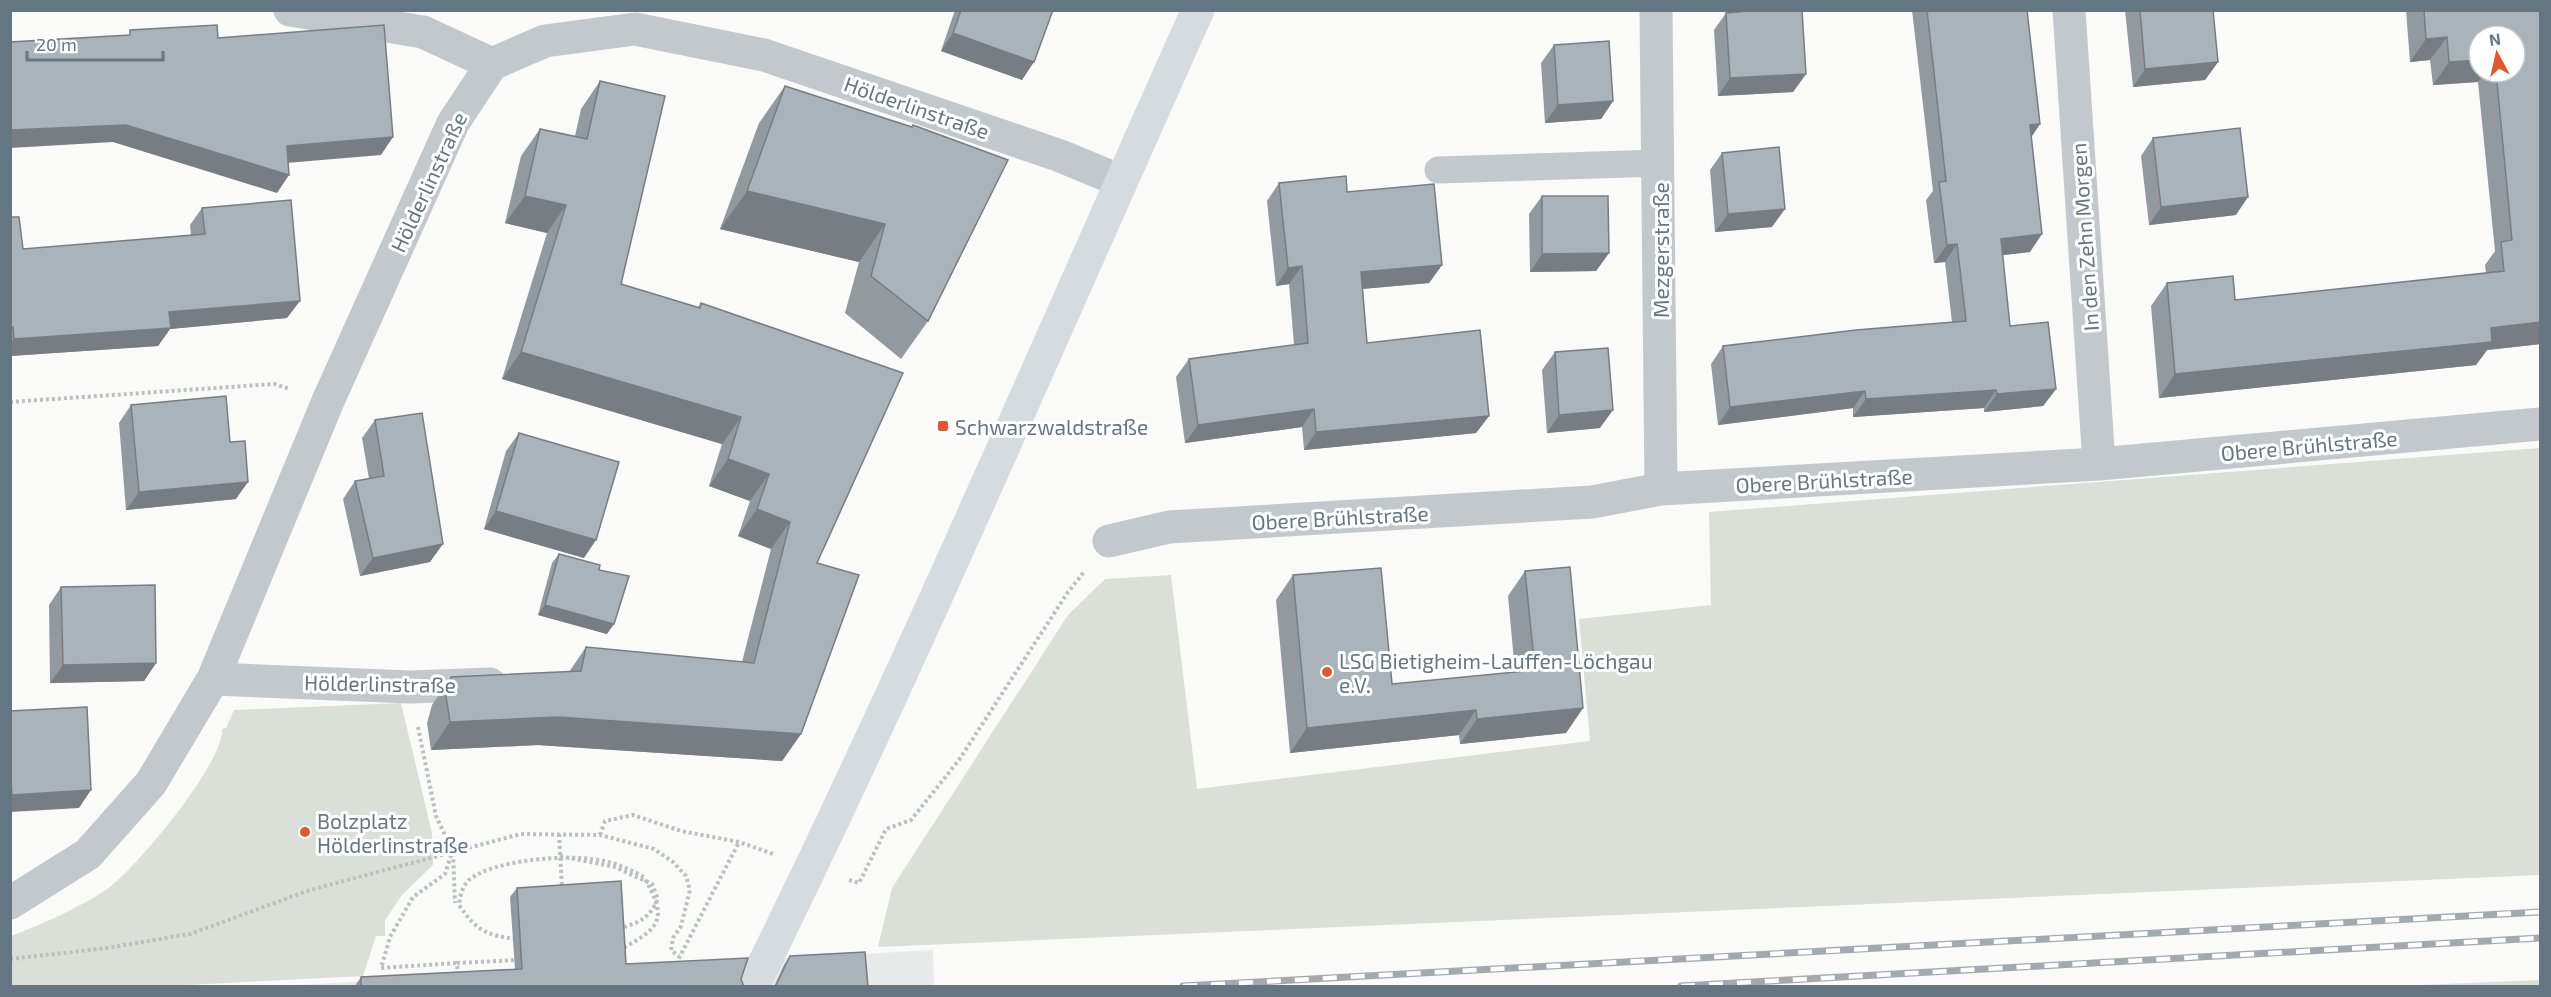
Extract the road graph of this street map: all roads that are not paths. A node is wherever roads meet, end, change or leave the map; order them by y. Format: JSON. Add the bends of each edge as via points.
{"nodes":[{"id":1,"x":290,"y":10,"type":"edge"},
{"id":2,"x":1198,"y":10,"type":"edge"},
{"id":3,"x":1656,"y":10,"type":"edge"},
{"id":4,"x":2068,"y":10,"type":"edge"},
{"id":5,"x":492,"y":64,"type":"junction"},
{"id":6,"x":1660,"y":163,"type":"junction"},
{"id":7,"x":1438,"y":170,"type":"dead end"},
{"id":8,"x":1121,"y":181,"type":"junction"},
{"id":9,"x":2541,"y":424,"type":"edge"},
{"id":10,"x":2099,"y":464,"type":"junction"},
{"id":11,"x":1661,"y":489,"type":"junction"},
{"id":12,"x":1109,"y":541,"type":"road end"},
{"id":13,"x":213,"y":679,"type":"junction"},
{"id":14,"x":525,"y":682,"type":"edge"},
{"id":15,"x":10,"y":903,"type":"edge"},
{"id":16,"x":753,"y":987,"type":"edge"}],
"edges":[{"from":1,"to":5,"type":"street","via":[[423,32]]},
{"from":2,"to":8,"type":"main road"},
{"from":3,"to":6,"type":"street","name":"Mezgerstraße"},
{"from":4,"to":10,"type":"street","name":"In den Zehn Morgen"},
{"from":5,"to":8,"type":"street","name":"Hölderlinstraße","via":[[545,41],[635,29],[764,56],[1058,155]]},
{"from":5,"to":13,"type":"street","name":"Hölderlinstraße","via":[[453,123],[328,401]]},
{"from":6,"to":7,"type":"lane"},
{"from":6,"to":11,"type":"street","name":"Mezgerstraße"},
{"from":8,"to":16,"type":"main road","via":[[929,614]]},
{"from":9,"to":10,"type":"street","name":"Obere Brühlstraße"},
{"from":10,"to":11,"type":"street","name":"Obere Brühlstraße"},
{"from":11,"to":12,"type":"street","name":"Obere Brühlstraße","via":[[1592,502],[1169,527]]},
{"from":13,"to":14,"type":"street","name":"Hölderlinstraße","via":[[411,687]]},
{"from":13,"to":15,"type":"street","name":"Hölderlinstraße","via":[[151,783],[96,845]]}]}
